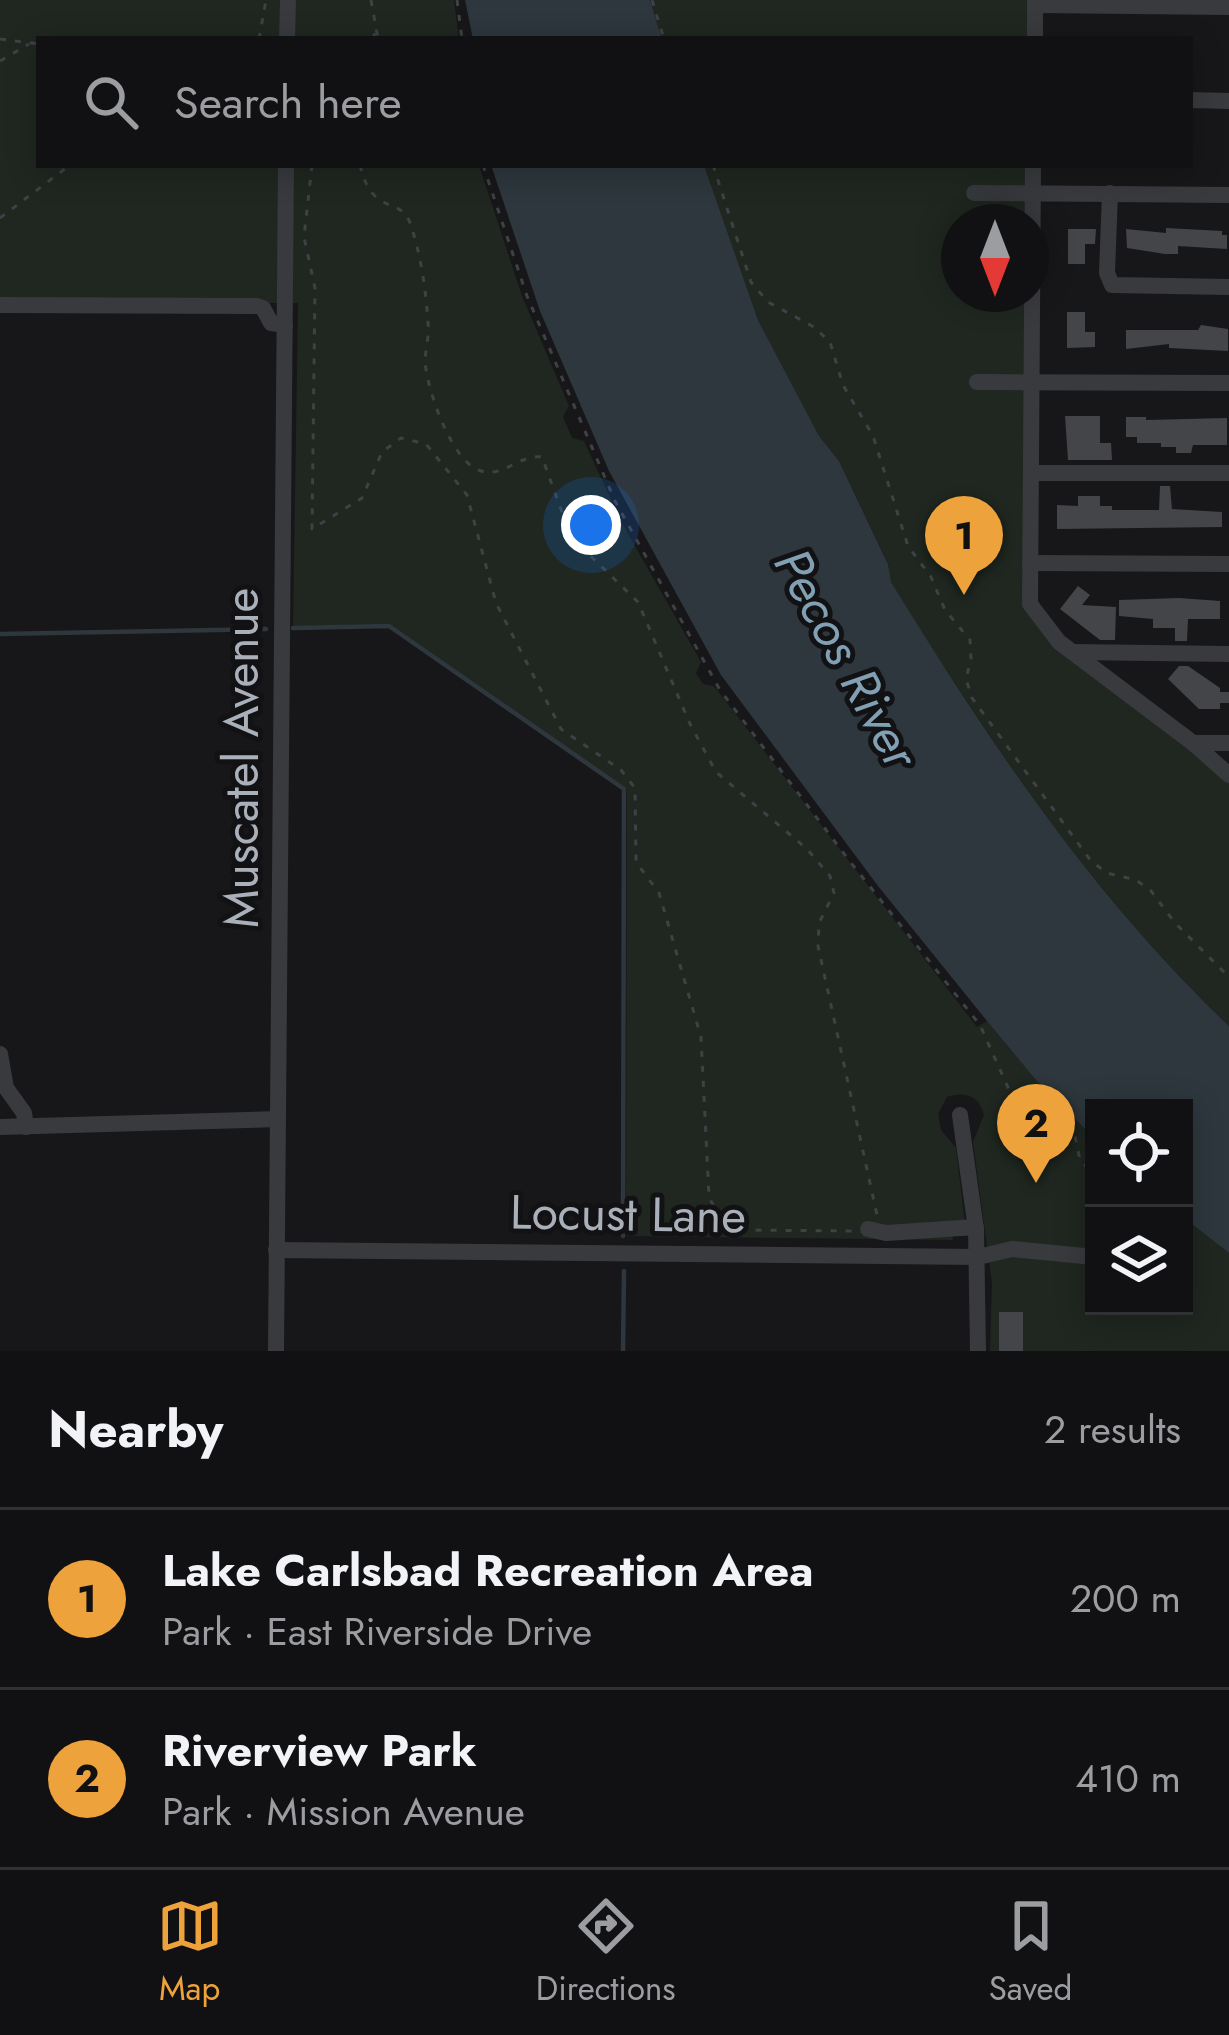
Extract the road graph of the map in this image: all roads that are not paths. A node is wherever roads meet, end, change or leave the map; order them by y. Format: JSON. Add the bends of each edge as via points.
{"nodes":[{"id":1,"x":288,"y":0,"type":"edge"},
{"id":2,"x":1035,"y":3,"type":"edge"},
{"id":3,"x":1229,"y":7,"type":"edge"},
{"id":4,"x":287,"y":36,"type":"edge"},
{"id":5,"x":1035,"y":36,"type":"edge"},
{"id":6,"x":1193,"y":100,"type":"edge"},
{"id":7,"x":1229,"y":101,"type":"edge"},
{"id":8,"x":286,"y":168,"type":"edge"},
{"id":9,"x":1033,"y":168,"type":"edge"},
{"id":10,"x":1033,"y":192,"type":"junction"},
{"id":11,"x":974,"y":193,"type":"dead end"},
{"id":12,"x":1110,"y":193,"type":"junction"},
{"id":13,"x":1229,"y":194,"type":"edge"},
{"id":14,"x":1229,"y":287,"type":"edge"},
{"id":15,"x":0,"y":305,"type":"edge"},
{"id":16,"x":285,"y":325,"type":"junction"},
{"id":17,"x":977,"y":382,"type":"dead end"},
{"id":18,"x":1031,"y":382,"type":"junction"},
{"id":19,"x":1229,"y":383,"type":"edge"},
{"id":20,"x":1031,"y":472,"type":"junction"},
{"id":21,"x":1229,"y":473,"type":"edge"},
{"id":22,"x":1030,"y":563,"type":"junction"},
{"id":23,"x":1229,"y":564,"type":"edge"},
{"id":24,"x":1072,"y":652,"type":"junction"},
{"id":25,"x":1229,"y":655,"type":"edge"},
{"id":26,"x":1192,"y":743,"type":"junction"},
{"id":27,"x":1229,"y":743,"type":"edge"},
{"id":28,"x":1229,"y":775,"type":"edge"},
{"id":29,"x":0,"y":1054,"type":"edge"},
{"id":30,"x":960,"y":1115,"type":"dead end"},
{"id":31,"x":278,"y":1119,"type":"junction"},
{"id":32,"x":0,"y":1127,"type":"edge"},
{"id":33,"x":26,"y":1127,"type":"junction"},
{"id":34,"x":976,"y":1227,"type":"junction"},
{"id":35,"x":868,"y":1229,"type":"road end"},
{"id":36,"x":277,"y":1250,"type":"junction"},
{"id":37,"x":1085,"y":1256,"type":"edge"},
{"id":38,"x":978,"y":1257,"type":"junction"},
{"id":39,"x":276,"y":1351,"type":"edge"},
{"id":40,"x":978,"y":1351,"type":"edge"}],
"edges":[{"from":1,"to":4,"type":"street"},
{"from":2,"to":3,"type":"street"},
{"from":2,"to":5,"type":"street"},
{"from":6,"to":7,"type":"street"},
{"from":8,"to":16,"type":"street","name":"Muscatel Avenue"},
{"from":9,"to":10,"type":"street"},
{"from":10,"to":11,"type":"street"},
{"from":10,"to":12,"type":"street"},
{"from":10,"to":18,"type":"street"},
{"from":12,"to":13,"type":"street"},
{"from":12,"to":14,"type":"street","via":[[1112,285]]},
{"from":15,"to":16,"type":"street","via":[[257,306],[271,323]]},
{"from":16,"to":31,"type":"street","name":"Muscatel Avenue"},
{"from":17,"to":18,"type":"street"},
{"from":18,"to":19,"type":"street"},
{"from":18,"to":20,"type":"street"},
{"from":20,"to":21,"type":"street"},
{"from":20,"to":22,"type":"street"},
{"from":22,"to":23,"type":"street"},
{"from":22,"to":24,"type":"street","via":[[1033,613]]},
{"from":24,"to":25,"type":"street"},
{"from":24,"to":26,"type":"street"},
{"from":26,"to":27,"type":"street"},
{"from":26,"to":28,"type":"street"},
{"from":29,"to":33,"type":"street"},
{"from":30,"to":34,"type":"street"},
{"from":31,"to":33,"type":"street"},
{"from":31,"to":36,"type":"street","name":"Muscatel Avenue"},
{"from":32,"to":33,"type":"street"},
{"from":34,"to":35,"type":"street"},
{"from":34,"to":38,"type":"street"},
{"from":36,"to":38,"type":"street","name":"Locust Lane"},
{"from":36,"to":39,"type":"street","name":"Muscatel Avenue"},
{"from":37,"to":38,"type":"street","name":"Locust Lane","via":[[1012,1249]]},
{"from":38,"to":40,"type":"street"}]}
